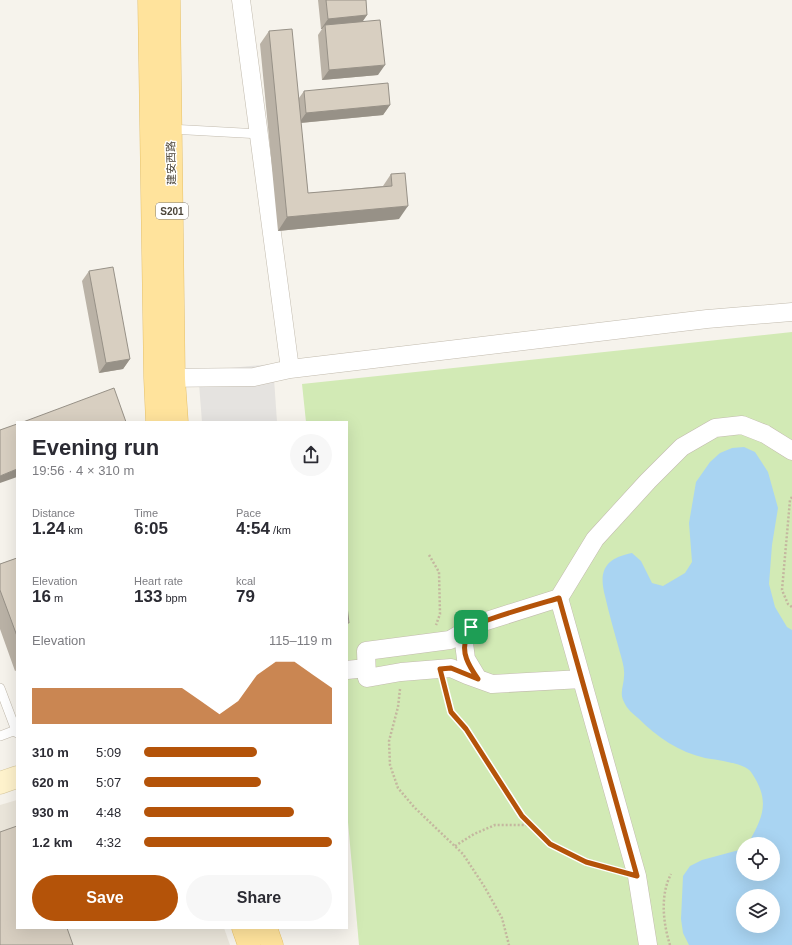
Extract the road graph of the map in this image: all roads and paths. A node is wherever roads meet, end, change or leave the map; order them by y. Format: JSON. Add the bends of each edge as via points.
{"nodes":[{"id":1,"x":149,"y":0,"type":"edge"},
{"id":2,"x":169,"y":0,"type":"edge"},
{"id":3,"x":241,"y":0,"type":"edge"},
{"id":4,"x":170,"y":129,"type":"junction"},
{"id":5,"x":258,"y":134,"type":"junction"},
{"id":6,"x":792,"y":312,"type":"edge"},
{"id":7,"x":290,"y":369,"type":"junction"},
{"id":8,"x":165,"y":379,"type":"junction"},
{"id":9,"x":157,"y":421,"type":"edge"},
{"id":10,"x":177,"y":421,"type":"edge"},
{"id":11,"x":792,"y":451,"type":"edge"},
{"id":12,"x":792,"y":497,"type":"edge"},
{"id":13,"x":429,"y":555,"type":"dead end"},
{"id":14,"x":559,"y":598,"type":"junction"},
{"id":15,"x":792,"y":607,"type":"edge"},
{"id":16,"x":471,"y":627,"type":"junction"},
{"id":17,"x":420,"y":643,"type":"junction"},
{"id":18,"x":366,"y":668,"type":"junction"},
{"id":19,"x":440,"y":669,"type":"junction"},
{"id":20,"x":348,"y":670,"type":"edge"},
{"id":21,"x":401,"y":672,"type":"junction"},
{"id":22,"x":478,"y":679,"type":"junction"},
{"id":23,"x":582,"y":679,"type":"junction"},
{"id":24,"x":0,"y":688,"type":"edge"},
{"id":25,"x":16,"y":731,"type":"edge"},
{"id":26,"x":0,"y":736,"type":"edge"},
{"id":27,"x":16,"y":777,"type":"edge"},
{"id":28,"x":0,"y":783,"type":"edge"},
{"id":29,"x":531,"y":825,"type":"junction"},
{"id":30,"x":455,"y":846,"type":"junction"},
{"id":31,"x":671,"y":874,"type":"dead end"},
{"id":32,"x":637,"y":876,"type":"junction"},
{"id":33,"x":243,"y":929,"type":"edge"},
{"id":34,"x":266,"y":929,"type":"edge"},
{"id":35,"x":249,"y":945,"type":"edge"},
{"id":36,"x":272,"y":945,"type":"edge"},
{"id":37,"x":509,"y":945,"type":"edge"},
{"id":38,"x":648,"y":945,"type":"edge"},
{"id":39,"x":670,"y":945,"type":"edge"}],
"edges":[{"from":1,"to":8,"type":"main road","name":"建安西路","number":"S201"},
{"from":2,"to":4,"type":"main road","name":"建安西路","number":"S201"},
{"from":3,"to":5,"type":"street"},
{"from":4,"to":5,"type":"lane"},
{"from":4,"to":8,"type":"main road","name":"建安西路","number":"S201"},
{"from":5,"to":7,"type":"street"},
{"from":6,"to":7,"type":"street","via":[[691,321]]},
{"from":7,"to":8,"type":"street","via":[[254,376]]},
{"from":8,"to":9,"type":"main road","name":"建安西路","number":"S201"},
{"from":8,"to":10,"type":"main road","name":"建安西路","number":"S201"},
{"from":11,"to":14,"type":"street","via":[[765,434],[742,425],[715,428],[682,447],[595,539]]},
{"from":12,"to":15,"type":"path","via":[[786,528],[782,590]]},
{"from":13,"to":17,"type":"path","via":[[439,572],[440,614],[436,626]]},
{"from":14,"to":16,"type":"street"},
{"from":14,"to":23,"type":"street"},
{"from":16,"to":17,"type":"street","via":[[450,640]]},
{"from":16,"to":22,"type":"street","via":[[464,643],[466,659]]},
{"from":17,"to":18,"type":"street","via":[[366,651]]},
{"from":18,"to":20,"type":"street"},
{"from":18,"to":21,"type":"street","via":[[367,678]]},
{"from":19,"to":21,"type":"street"},
{"from":19,"to":22,"type":"street","via":[[451,668]]},
{"from":19,"to":29,"type":"path","via":[[451,712],[466,729],[522,816]]},
{"from":21,"to":30,"type":"path","via":[[398,707],[390,740],[390,765],[398,788]]},
{"from":22,"to":23,"type":"street","via":[[492,684]]},
{"from":23,"to":32,"type":"street"},
{"from":24,"to":25,"type":"lane"},
{"from":25,"to":26,"type":"lane"},
{"from":27,"to":28,"type":"street"},
{"from":29,"to":30,"type":"path","via":[[495,825]]},
{"from":29,"to":32,"type":"path","via":[[550,844],[586,862]]},
{"from":30,"to":37,"type":"path","via":[[484,886],[502,918]]},
{"from":31,"to":39,"type":"path","via":[[666,883],[664,908]]},
{"from":32,"to":38,"type":"street"},
{"from":33,"to":35,"type":"main road"},
{"from":34,"to":36,"type":"main road"}]}
